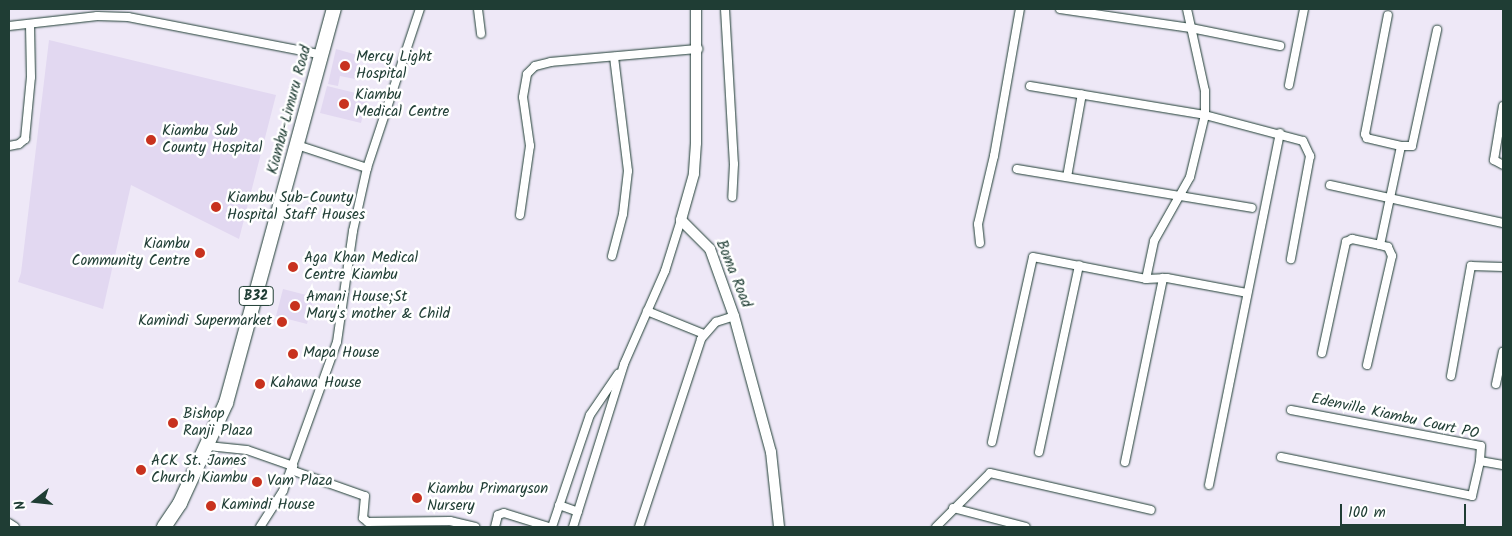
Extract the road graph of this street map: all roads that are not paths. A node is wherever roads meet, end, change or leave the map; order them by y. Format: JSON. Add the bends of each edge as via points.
{"nodes":[{"id":1,"x":334,"y":9,"type":"edge"},
{"id":2,"x":420,"y":9,"type":"edge"},
{"id":3,"x":478,"y":9,"type":"edge"},
{"id":4,"x":696,"y":9,"type":"edge"},
{"id":5,"x":725,"y":9,"type":"edge"},
{"id":6,"x":1020,"y":9,"type":"edge"},
{"id":7,"x":1060,"y":9,"type":"edge"},
{"id":8,"x":1187,"y":9,"type":"edge"},
{"id":9,"x":1304,"y":9,"type":"edge"},
{"id":10,"x":1078,"y":11,"type":"edge"},
{"id":11,"x":1388,"y":15,"type":"dead end"},
{"id":12,"x":30,"y":24,"type":"junction"},
{"id":13,"x":9,"y":26,"type":"edge"},
{"id":14,"x":1191,"y":28,"type":"junction"},
{"id":15,"x":1437,"y":30,"type":"dead end"},
{"id":16,"x":481,"y":34,"type":"dead end"},
{"id":17,"x":1280,"y":46,"type":"dead end"},
{"id":18,"x":698,"y":49,"type":"junction"},
{"id":19,"x":323,"y":55,"type":"junction"},
{"id":20,"x":614,"y":57,"type":"junction"},
{"id":21,"x":1289,"y":85,"type":"dead end"},
{"id":22,"x":1030,"y":86,"type":"dead end"},
{"id":23,"x":1082,"y":94,"type":"junction"},
{"id":24,"x":1503,"y":106,"type":"edge"},
{"id":25,"x":1205,"y":116,"type":"junction"},
{"id":26,"x":1280,"y":133,"type":"junction"},
{"id":27,"x":297,"y":145,"type":"junction"},
{"id":28,"x":9,"y":146,"type":"edge"},
{"id":29,"x":1401,"y":146,"type":"junction"},
{"id":30,"x":1503,"y":165,"type":"edge"},
{"id":31,"x":367,"y":168,"type":"junction"},
{"id":32,"x":1017,"y":169,"type":"dead end"},
{"id":33,"x":1067,"y":177,"type":"junction"},
{"id":34,"x":1330,"y":185,"type":"dead end"},
{"id":35,"x":732,"y":197,"type":"dead end"},
{"id":36,"x":1180,"y":197,"type":"junction"},
{"id":37,"x":1388,"y":198,"type":"junction"},
{"id":38,"x":1252,"y":208,"type":"dead end"},
{"id":39,"x":520,"y":215,"type":"dead end"},
{"id":40,"x":681,"y":220,"type":"junction"},
{"id":41,"x":1503,"y":223,"type":"edge"},
{"id":42,"x":980,"y":242,"type":"dead end"},
{"id":43,"x":1380,"y":245,"type":"junction"},
{"id":44,"x":612,"y":256,"type":"dead end"},
{"id":45,"x":1291,"y":259,"type":"dead end"},
{"id":46,"x":1079,"y":266,"type":"junction"},
{"id":47,"x":1503,"y":267,"type":"edge"},
{"id":48,"x":1146,"y":278,"type":"junction"},
{"id":49,"x":1162,"y":278,"type":"junction"},
{"id":50,"x":1247,"y":293,"type":"junction"},
{"id":51,"x":647,"y":311,"type":"junction"},
{"id":52,"x":734,"y":316,"type":"junction"},
{"id":53,"x":704,"y":334,"type":"junction"},
{"id":54,"x":1503,"y":352,"type":"edge"},
{"id":55,"x":1322,"y":353,"type":"dead end"},
{"id":56,"x":624,"y":364,"type":"junction"},
{"id":57,"x":1367,"y":365,"type":"dead end"},
{"id":58,"x":1451,"y":376,"type":"dead end"},
{"id":59,"x":1496,"y":384,"type":"dead end"},
{"id":60,"x":1291,"y":410,"type":"dead end"},
{"id":61,"x":992,"y":442,"type":"dead end"},
{"id":62,"x":208,"y":446,"type":"junction"},
{"id":63,"x":1039,"y":452,"type":"dead end"},
{"id":64,"x":1281,"y":456,"type":"dead end"},
{"id":65,"x":1480,"y":461,"type":"junction"},
{"id":66,"x":1125,"y":462,"type":"dead end"},
{"id":67,"x":1503,"y":465,"type":"edge"},
{"id":68,"x":292,"y":468,"type":"junction"},
{"id":69,"x":1209,"y":485,"type":"dead end"},
{"id":70,"x":559,"y":505,"type":"junction"},
{"id":71,"x":954,"y":508,"type":"junction"},
{"id":72,"x":1151,"y":510,"type":"dead end"},
{"id":73,"x":578,"y":512,"type":"junction"},
{"id":74,"x":9,"y":523,"type":"edge"},
{"id":75,"x":15,"y":527,"type":"edge"},
{"id":76,"x":164,"y":527,"type":"edge"},
{"id":77,"x":260,"y":527,"type":"edge"},
{"id":78,"x":475,"y":527,"type":"edge"},
{"id":79,"x":495,"y":527,"type":"edge"},
{"id":80,"x":551,"y":527,"type":"edge"},
{"id":81,"x":573,"y":527,"type":"edge"},
{"id":82,"x":639,"y":527,"type":"edge"},
{"id":83,"x":778,"y":527,"type":"edge"},
{"id":84,"x":936,"y":527,"type":"edge"},
{"id":85,"x":1026,"y":527,"type":"edge"}],
"edges":[{"from":1,"to":19,"type":"highway","name":"Kiambu-Limuru Road","number":"B32"},
{"from":2,"to":31,"type":"street"},
{"from":3,"to":16,"type":"street"},
{"from":4,"to":18,"type":"main road"},
{"from":5,"to":35,"type":"street","via":[[734,164]]},
{"from":6,"to":42,"type":"street","via":[[994,156],[978,224]]},
{"from":7,"to":10,"type":"street"},
{"from":8,"to":14,"type":"street"},
{"from":9,"to":21,"type":"street"},
{"from":10,"to":14,"type":"street"},
{"from":11,"to":29,"type":"street","via":[[1365,134],[1367,138]]},
{"from":12,"to":13,"type":"street"},
{"from":12,"to":19,"type":"street","via":[[97,16],[128,17]]},
{"from":12,"to":28,"type":"street","via":[[31,77],[25,139]]},
{"from":14,"to":17,"type":"street"},
{"from":14,"to":25,"type":"street","via":[[1205,91]]},
{"from":15,"to":29,"type":"street","via":[[1412,146]]},
{"from":18,"to":20,"type":"street"},
{"from":18,"to":40,"type":"main road","via":[[694,174]]},
{"from":19,"to":27,"type":"highway","name":"Kiambu-Limuru Road","number":"B32"},
{"from":20,"to":39,"type":"street","via":[[551,62],[535,66],[527,74],[523,97],[530,146]]},
{"from":20,"to":44,"type":"street","via":[[628,171]]},
{"from":22,"to":23,"type":"street"},
{"from":23,"to":25,"type":"street"},
{"from":23,"to":33,"type":"street"},
{"from":24,"to":30,"type":"street","via":[[1494,160]]},
{"from":25,"to":26,"type":"street"},
{"from":25,"to":36,"type":"street","via":[[1190,177]]},
{"from":26,"to":45,"type":"street","via":[[1303,141],[1310,156]]},
{"from":26,"to":50,"type":"street"},
{"from":27,"to":31,"type":"street"},
{"from":27,"to":62,"type":"highway","name":"Kiambu-Limuru Road","number":"B32","via":[[226,403]]},
{"from":29,"to":37,"type":"street"},
{"from":31,"to":68,"type":"street","via":[[353,231],[337,342]]},
{"from":32,"to":33,"type":"street"},
{"from":33,"to":36,"type":"street"},
{"from":34,"to":37,"type":"street"},
{"from":36,"to":38,"type":"street"},
{"from":36,"to":48,"type":"street","via":[[1154,241]]},
{"from":37,"to":41,"type":"street"},
{"from":37,"to":43,"type":"street"},
{"from":40,"to":51,"type":"street","via":[[665,270]]},
{"from":40,"to":52,"type":"main road","name":"Boma Road","via":[[710,249]]},
{"from":43,"to":55,"type":"street","via":[[1352,239],[1346,242]]},
{"from":43,"to":57,"type":"street","via":[[1388,246],[1392,256]]},
{"from":46,"to":48,"type":"street"},
{"from":46,"to":61,"type":"street","via":[[1033,257]]},
{"from":46,"to":63,"type":"street"},
{"from":47,"to":58,"type":"street","via":[[1471,266]]},
{"from":48,"to":49,"type":"street"},
{"from":49,"to":50,"type":"street"},
{"from":49,"to":66,"type":"street"},
{"from":50,"to":69,"type":"street"},
{"from":51,"to":53,"type":"street"},
{"from":51,"to":56,"type":"street"},
{"from":52,"to":53,"type":"street","via":[[716,322]]},
{"from":52,"to":83,"type":"main road","name":"Boma Road","via":[[771,452]]},
{"from":53,"to":82,"type":"street"},
{"from":54,"to":59,"type":"street"},
{"from":56,"to":70,"type":"street","via":[[590,415]]},
{"from":56,"to":73,"type":"street"},
{"from":60,"to":65,"type":"street","name":"Edenville Kiambu Court PO","via":[[1481,446]]},
{"from":62,"to":68,"type":"street","via":[[247,450]]},
{"from":62,"to":76,"type":"highway","name":"Kiambu-Limuru Road","number":"B32","via":[[180,503]]},
{"from":64,"to":65,"type":"street","via":[[1472,496]]},
{"from":65,"to":67,"type":"street"},
{"from":68,"to":77,"type":"street","via":[[283,491]]},
{"from":68,"to":78,"type":"street","via":[[365,496],[363,518],[368,522],[450,521]]},
{"from":70,"to":73,"type":"street"},
{"from":70,"to":80,"type":"street"},
{"from":71,"to":72,"type":"street","via":[[990,473]]},
{"from":71,"to":84,"type":"street"},
{"from":71,"to":85,"type":"street"},
{"from":73,"to":81,"type":"street"},
{"from":74,"to":75,"type":"street"},
{"from":79,"to":80,"type":"street","via":[[498,515],[504,513]]}]}
